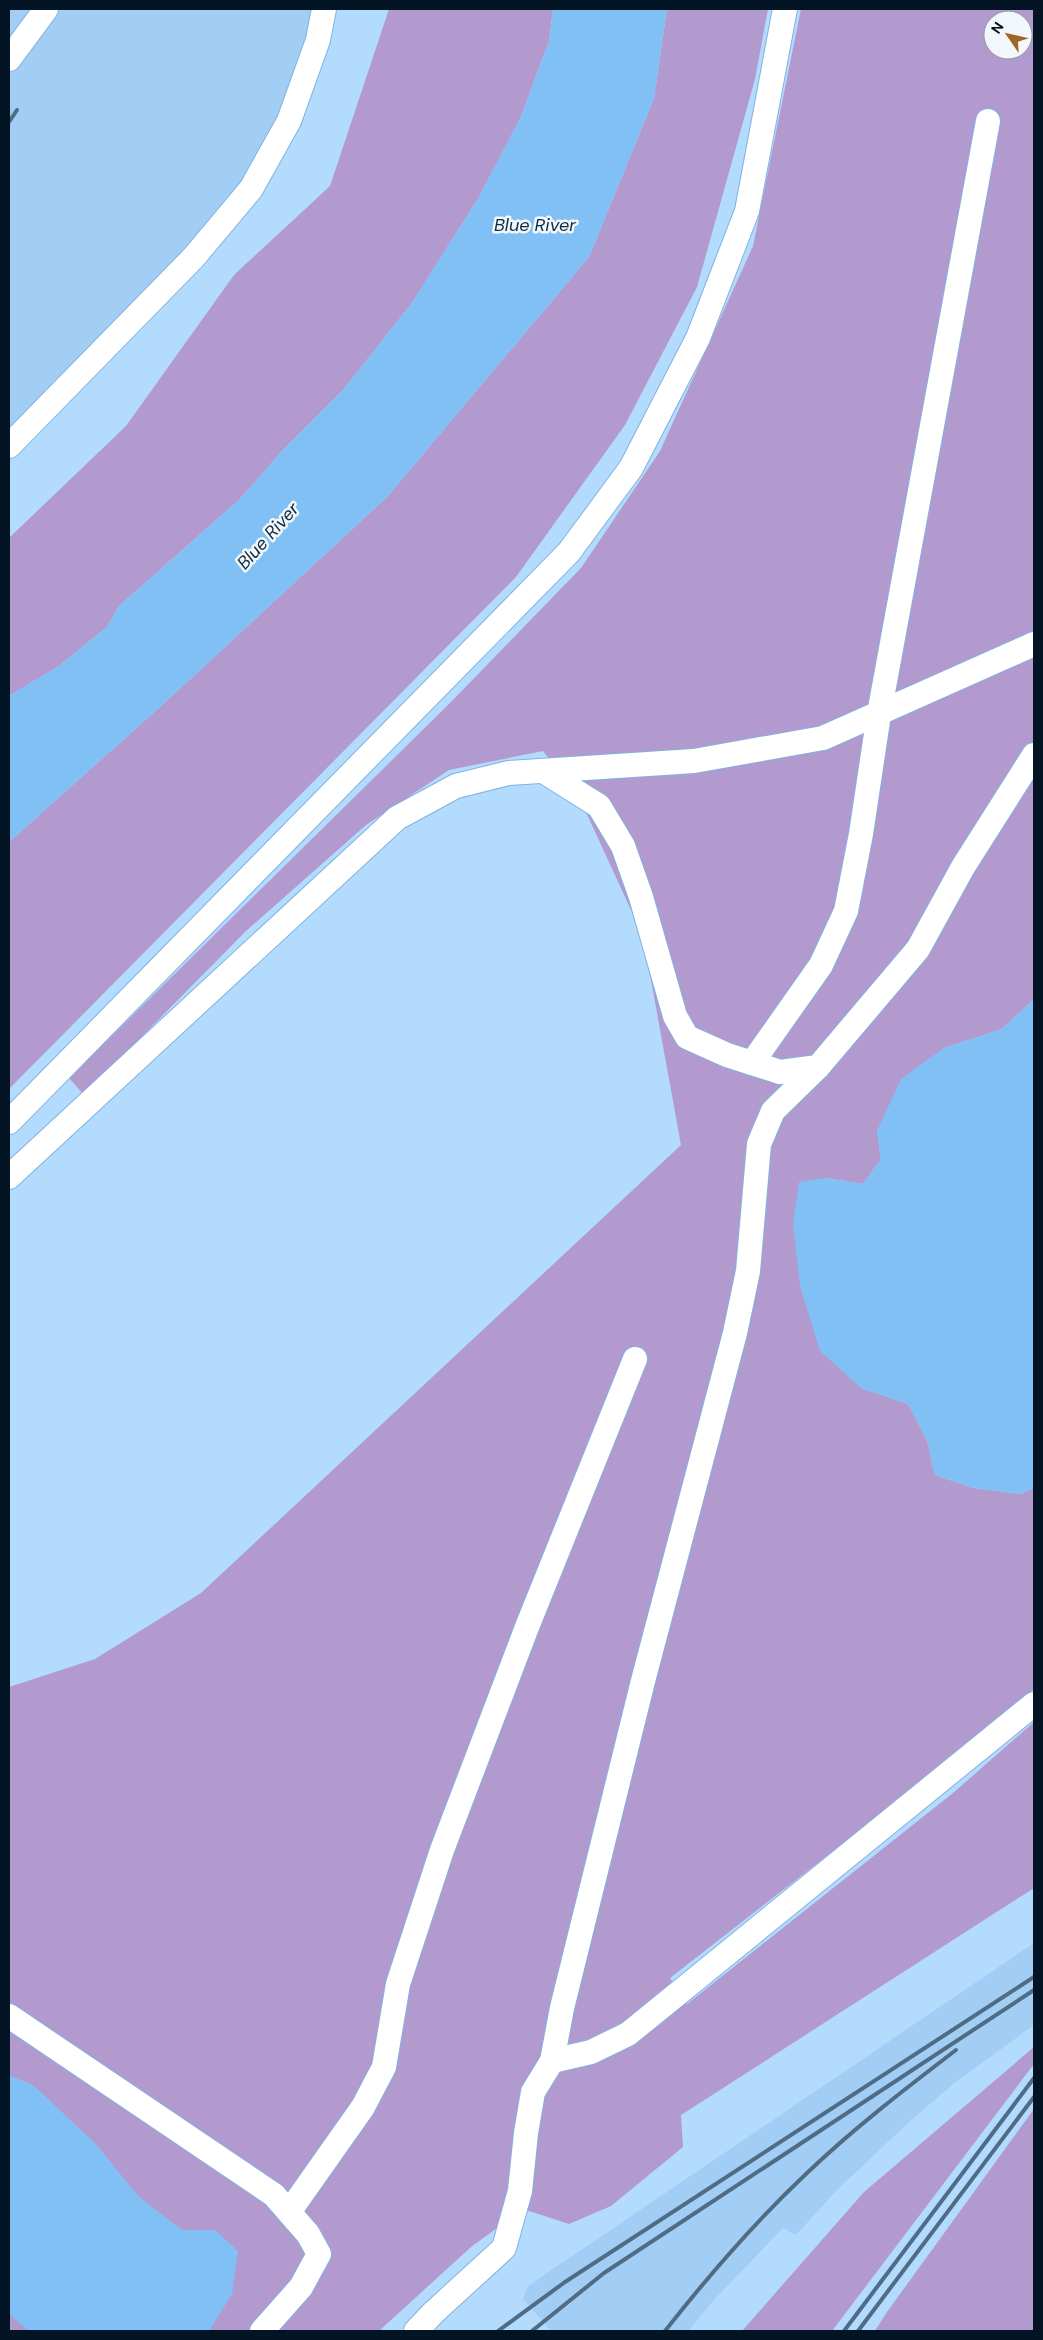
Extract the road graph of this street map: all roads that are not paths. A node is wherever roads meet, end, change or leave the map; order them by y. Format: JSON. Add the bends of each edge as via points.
{"nodes":[{"id":1,"x":46,"y":9,"type":"edge"},
{"id":2,"x":324,"y":9,"type":"edge"},
{"id":3,"x":785,"y":9,"type":"edge"},
{"id":4,"x":9,"y":59,"type":"edge"},
{"id":5,"x":988,"y":121,"type":"dead end"},
{"id":6,"x":9,"y":446,"type":"edge"},
{"id":7,"x":1034,"y":644,"type":"edge"},
{"id":8,"x":879,"y":714,"type":"junction"},
{"id":9,"x":1034,"y":755,"type":"edge"},
{"id":10,"x":545,"y":772,"type":"junction"},
{"id":11,"x":752,"y":1063,"type":"junction"},
{"id":12,"x":818,"y":1067,"type":"junction"},
{"id":13,"x":9,"y":1122,"type":"edge"},
{"id":14,"x":9,"y":1177,"type":"edge"},
{"id":15,"x":636,"y":1359,"type":"dead end"},
{"id":16,"x":1034,"y":1704,"type":"edge"},
{"id":17,"x":9,"y":2016,"type":"edge"},
{"id":18,"x":552,"y":2060,"type":"junction"},
{"id":19,"x":289,"y":2212,"type":"junction"},
{"id":20,"x":262,"y":2331,"type":"edge"},
{"id":21,"x":416,"y":2331,"type":"edge"}],
"edges":[{"from":1,"to":4,"type":"lane"},
{"from":2,"to":6,"type":"lane","via":[[318,40],[288,121],[251,189],[194,258]]},
{"from":3,"to":13,"type":"lane","via":[[747,211],[698,338],[631,468],[569,552]]},
{"from":5,"to":8,"type":"lane"},
{"from":7,"to":8,"type":"lane"},
{"from":8,"to":10,"type":"lane","via":[[823,738],[694,761]]},
{"from":8,"to":11,"type":"lane","via":[[862,834],[846,912],[821,965]]},
{"from":9,"to":12,"type":"lane","via":[[963,868],[918,949]]},
{"from":10,"to":11,"type":"lane","via":[[599,806],[623,846],[642,897],[675,1016],[687,1037]]},
{"from":10,"to":14,"type":"lane","via":[[509,774],[456,786],[397,818]]},
{"from":11,"to":12,"type":"lane","via":[[780,1072]]},
{"from":12,"to":18,"type":"lane","via":[[773,1111],[759,1144],[748,1271],[735,1332],[642,1681]]},
{"from":15,"to":19,"type":"lane","via":[[526,1627],[442,1850],[398,1984],[384,2067],[363,2107]]},
{"from":16,"to":18,"type":"lane","via":[[628,2034],[591,2052]]},
{"from":17,"to":19,"type":"lane","via":[[274,2195]]},
{"from":18,"to":21,"type":"lane","via":[[533,2092],[520,2191],[504,2248]]},
{"from":19,"to":20,"type":"lane","via":[[308,2234],[319,2254],[302,2287]]}]}
